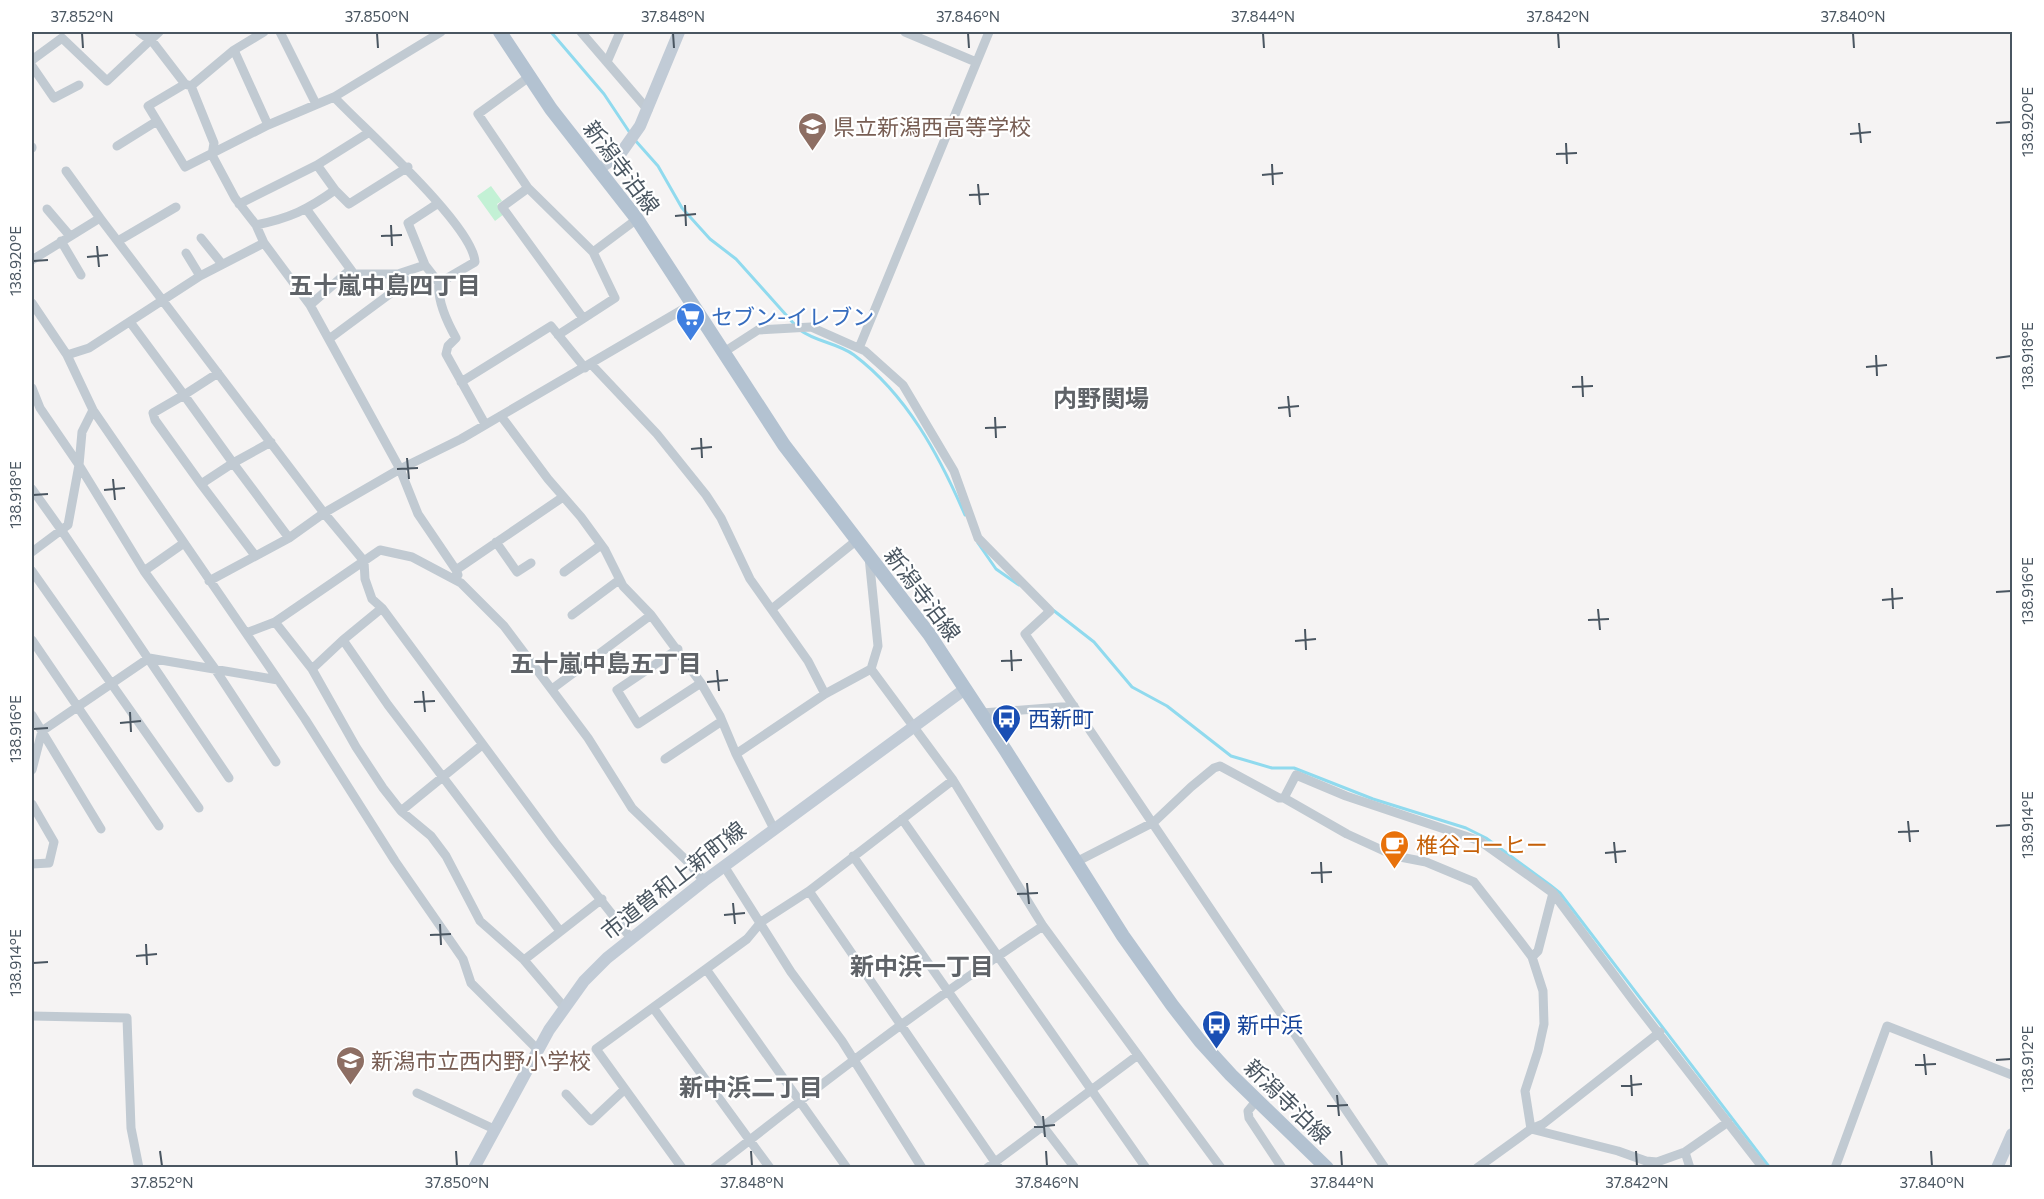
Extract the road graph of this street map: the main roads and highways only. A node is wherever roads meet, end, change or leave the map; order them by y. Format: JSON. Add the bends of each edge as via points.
{"nodes":[{"id":1,"x":500,"y":32,"type":"edge"},
{"id":2,"x":1327,"y":1167,"type":"edge"}],
"edges":[{"from":1,"to":2,"type":"main road","name":"新潟寺泊線","via":[[529,77],[637,219],[784,445],[923,626],[1172,1005],[1256,1101]]}]}
